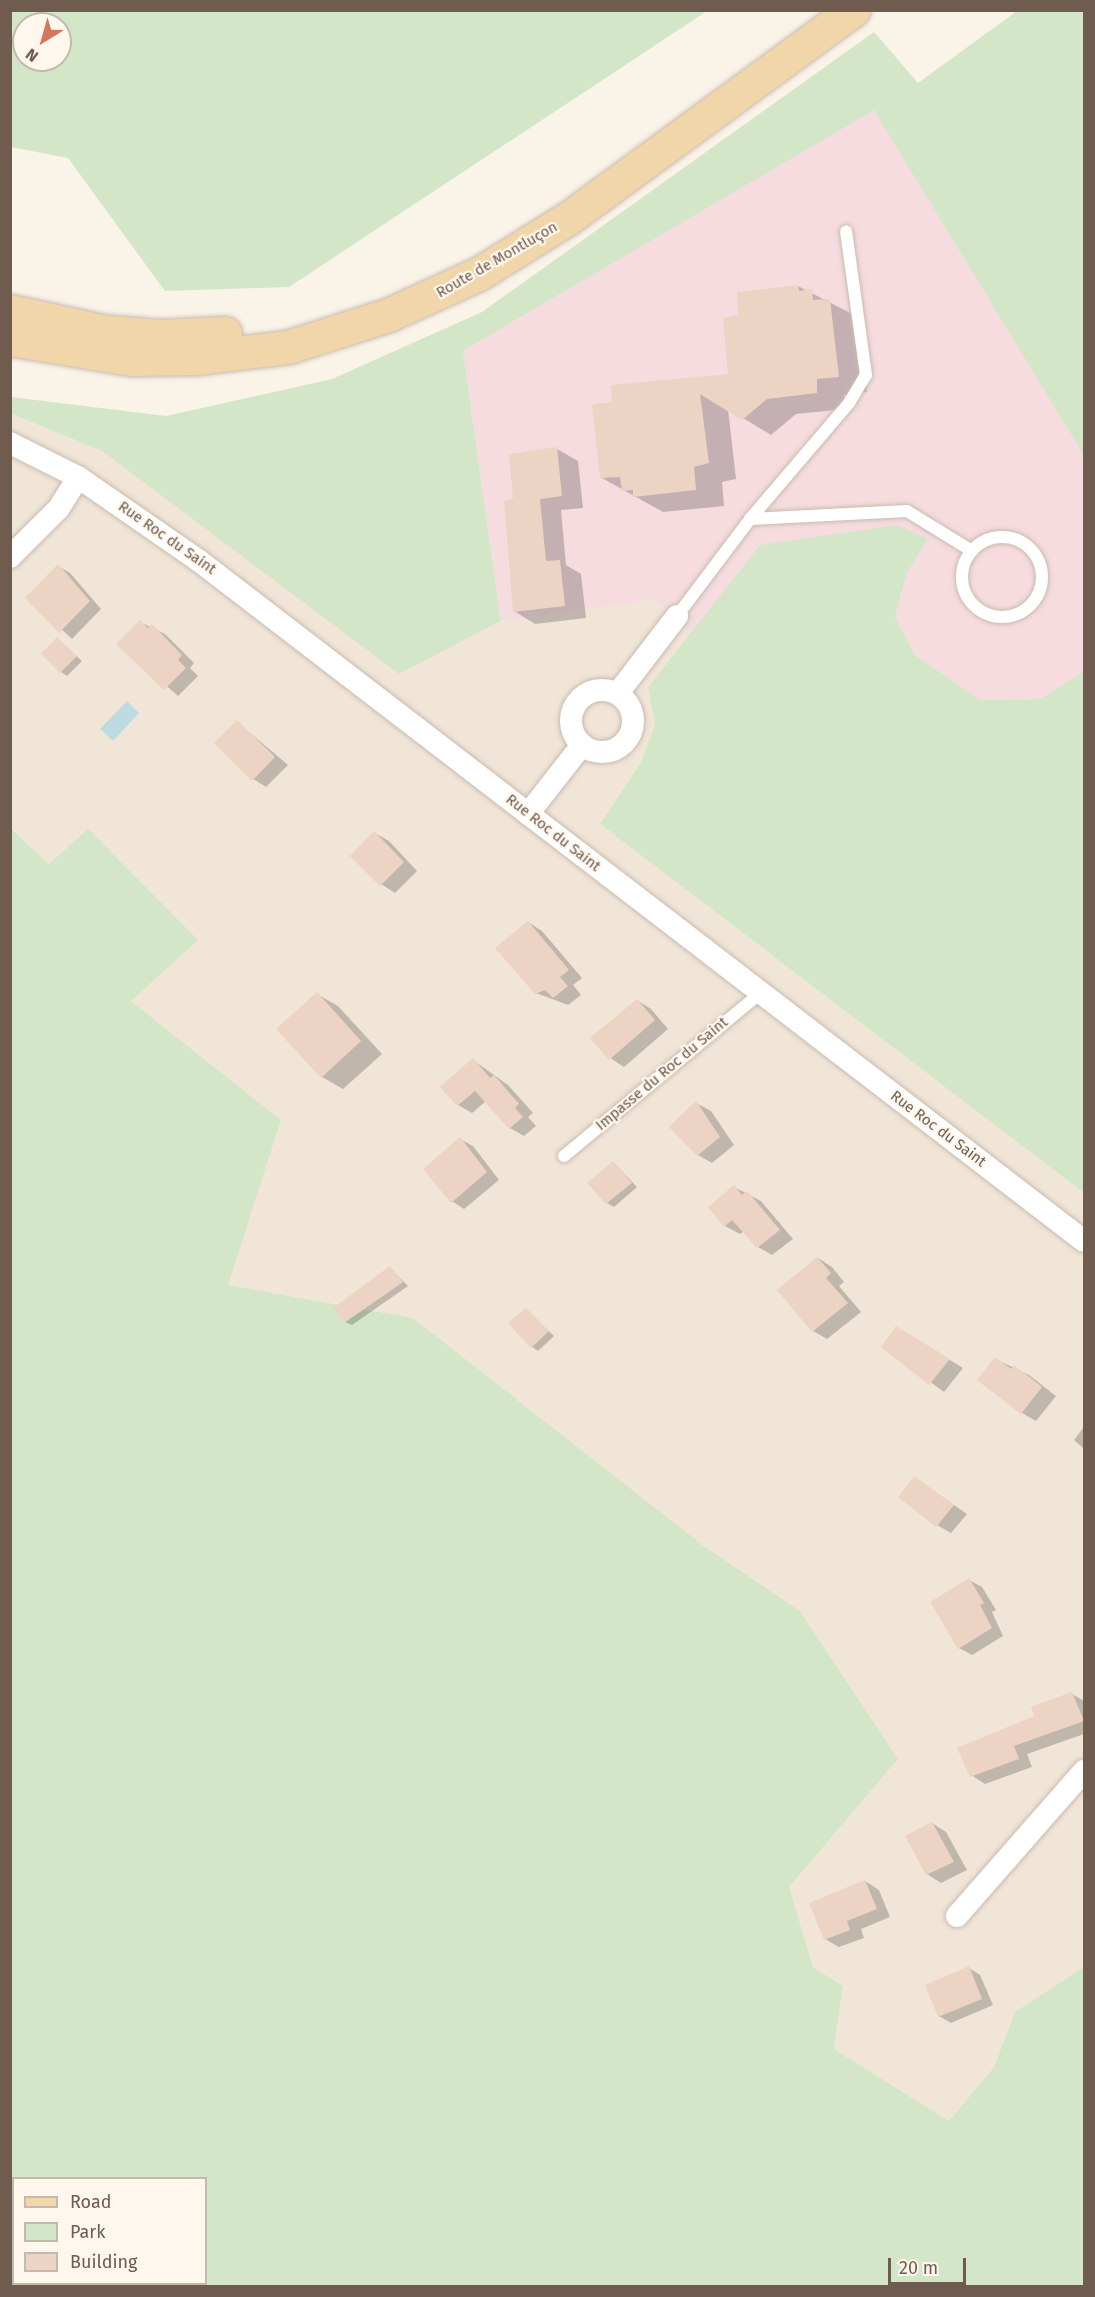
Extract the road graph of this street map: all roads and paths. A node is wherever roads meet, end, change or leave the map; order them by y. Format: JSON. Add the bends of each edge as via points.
{"nodes":[{"id":1,"x":822,"y":10,"type":"edge"},
{"id":2,"x":853,"y":10,"type":"edge"},
{"id":3,"x":846,"y":231,"type":"dead end"},
{"id":4,"x":10,"y":311,"type":"edge"},
{"id":5,"x":10,"y":339,"type":"edge"},
{"id":6,"x":10,"y":443,"type":"edge"},
{"id":7,"x":78,"y":477,"type":"junction"},
{"id":8,"x":750,"y":519,"type":"junction"},
{"id":9,"x":972,"y":551,"type":"junction"},
{"id":10,"x":10,"y":557,"type":"edge"},
{"id":11,"x":676,"y":616,"type":"joint"},
{"id":12,"x":618,"y":693,"type":"junction"},
{"id":13,"x":582,"y":745,"type":"junction"},
{"id":14,"x":528,"y":814,"type":"junction"},
{"id":15,"x":759,"y":993,"type":"junction"},
{"id":16,"x":564,"y":1156,"type":"dead end"},
{"id":17,"x":1084,"y":1241,"type":"edge"},
{"id":18,"x":1084,"y":1771,"type":"edge"},
{"id":19,"x":957,"y":1916,"type":"dead end"}],
"edges":[{"from":1,"to":4,"type":"main road","name":"Route de Montluçon","via":[[526,223],[470,257],[391,295],[300,323],[209,335],[106,332]]},
{"from":2,"to":5,"type":"main road","name":"Route de Montluçon","via":[[561,223],[472,278],[388,315],[288,346],[196,358],[131,359]]},
{"from":3,"to":8,"type":"lane","via":[[866,375],[849,403]]},
{"from":6,"to":7,"type":"street","name":"Rue Roc du Saint"},
{"from":7,"to":10,"type":"street","via":[[58,508]]},
{"from":7,"to":14,"type":"street","name":"Rue Roc du Saint","via":[[207,567]]},
{"from":8,"to":9,"type":"lane","via":[[907,511]]},
{"from":8,"to":11,"type":"lane"},
{"from":9,"to":9,"type":"lane","via":[[1001,537],[1031,548],[1042,572],[1040,591],[1029,608],[1004,617],[991,615],[975,605],[964,588],[962,575]]},
{"from":11,"to":12,"type":"street"},
{"from":12,"to":13,"type":"street","via":[[598,690],[580,698],[571,717],[575,737]]},
{"from":12,"to":13,"type":"street","via":[[626,700],[634,719],[628,739],[612,751],[591,750]]},
{"from":13,"to":14,"type":"street"},
{"from":14,"to":15,"type":"street","name":"Rue Roc du Saint"},
{"from":15,"to":16,"type":"lane","name":"Impasse du Roc du Saint"},
{"from":15,"to":17,"type":"street","name":"Rue Roc du Saint"},
{"from":18,"to":19,"type":"street"}]}
